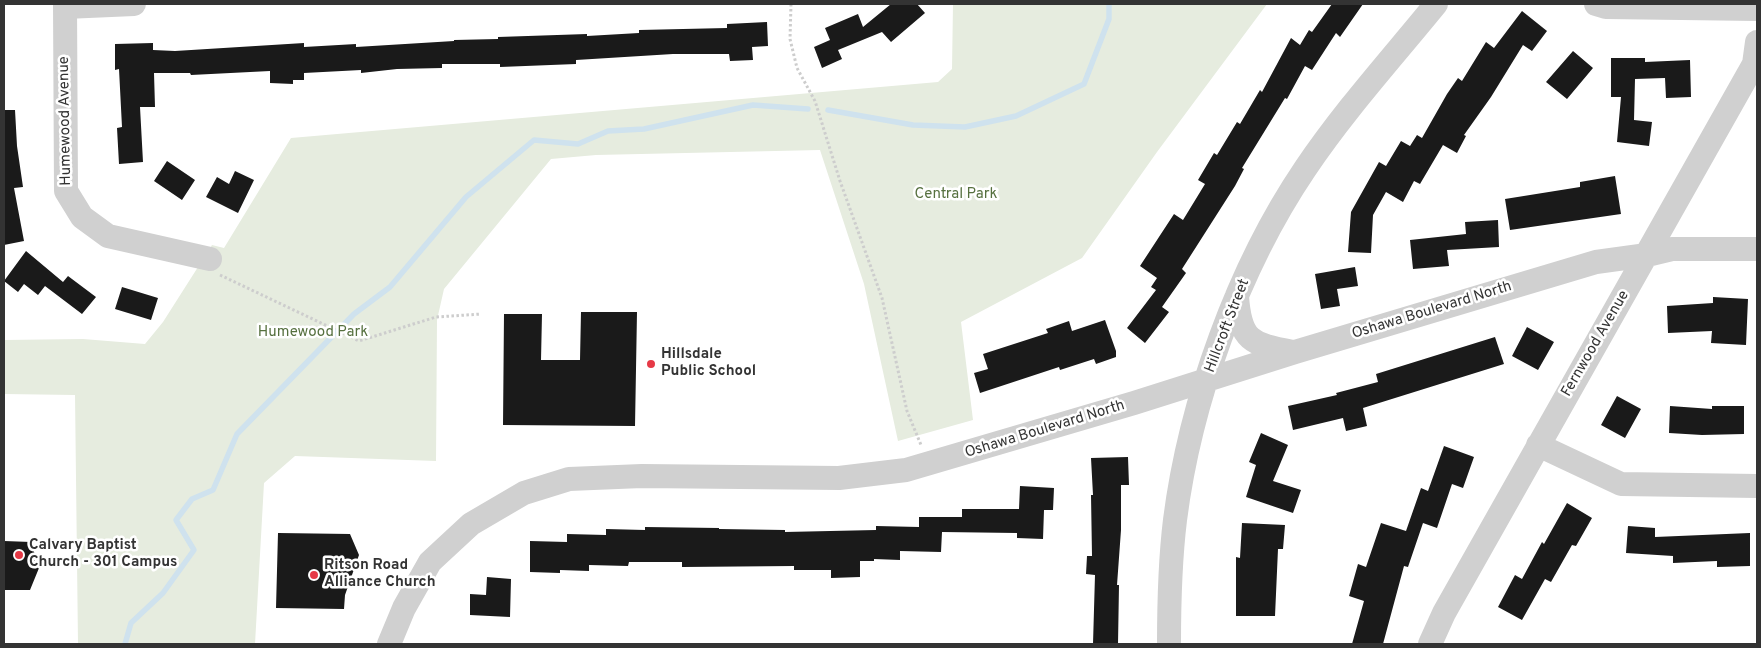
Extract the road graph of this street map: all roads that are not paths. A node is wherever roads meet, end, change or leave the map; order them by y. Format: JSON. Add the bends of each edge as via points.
{"nodes":[{"id":1,"x":134,"y":4,"type":"edge"},
{"id":2,"x":1436,"y":4,"type":"edge"},
{"id":3,"x":1596,"y":4,"type":"edge"},
{"id":4,"x":65,"y":5,"type":"edge"},
{"id":5,"x":1757,"y":9,"type":"edge"},
{"id":6,"x":1757,"y":42,"type":"edge"},
{"id":7,"x":1757,"y":249,"type":"edge"},
{"id":8,"x":1647,"y":255,"type":"junction"},
{"id":9,"x":210,"y":259,"type":"road end"},
{"id":10,"x":1236,"y":295,"type":"junction"},
{"id":11,"x":1295,"y":352,"type":"junction"},
{"id":12,"x":1206,"y":381,"type":"junction"},
{"id":13,"x":1538,"y":445,"type":"junction"},
{"id":14,"x":1757,"y":486,"type":"edge"},
{"id":15,"x":389,"y":644,"type":"edge"},
{"id":16,"x":1169,"y":644,"type":"edge"},
{"id":17,"x":1430,"y":644,"type":"edge"}],
"edges":[{"from":1,"to":4,"type":"street"},
{"from":2,"to":10,"type":"street","name":"Hillcroft Street","via":[[1331,132],[1304,170]]},
{"from":3,"to":5,"type":"street","via":[[1606,7]]},
{"from":4,"to":9,"type":"street","name":"Humewood Avenue","via":[[66,191],[82,217],[108,236]]},
{"from":6,"to":8,"type":"street","name":"Fernwood Avenue","via":[[1754,64]]},
{"from":7,"to":8,"type":"street","name":"Oshawa Boulevard North","via":[[1672,249]]},
{"from":8,"to":11,"type":"street","name":"Oshawa Boulevard North","via":[[1596,262]]},
{"from":8,"to":13,"type":"street","name":"Fernwood Avenue"},
{"from":10,"to":11,"type":"street","via":[[1238,318],[1251,339],[1263,346]]},
{"from":10,"to":12,"type":"street","name":"Hillcroft Street"},
{"from":11,"to":12,"type":"street","name":"Oshawa Boulevard North"},
{"from":12,"to":15,"type":"street","name":"Oshawa Boulevard North","via":[[906,470],[839,478],[642,476],[569,479],[524,492],[471,524],[430,562],[404,608]]},
{"from":12,"to":16,"type":"street","name":"Hillcroft Street","via":[[1192,431],[1175,520]]},
{"from":13,"to":14,"type":"street","via":[[1621,484]]},
{"from":13,"to":17,"type":"street","name":"Fernwood Avenue","via":[[1448,604]]}]}
